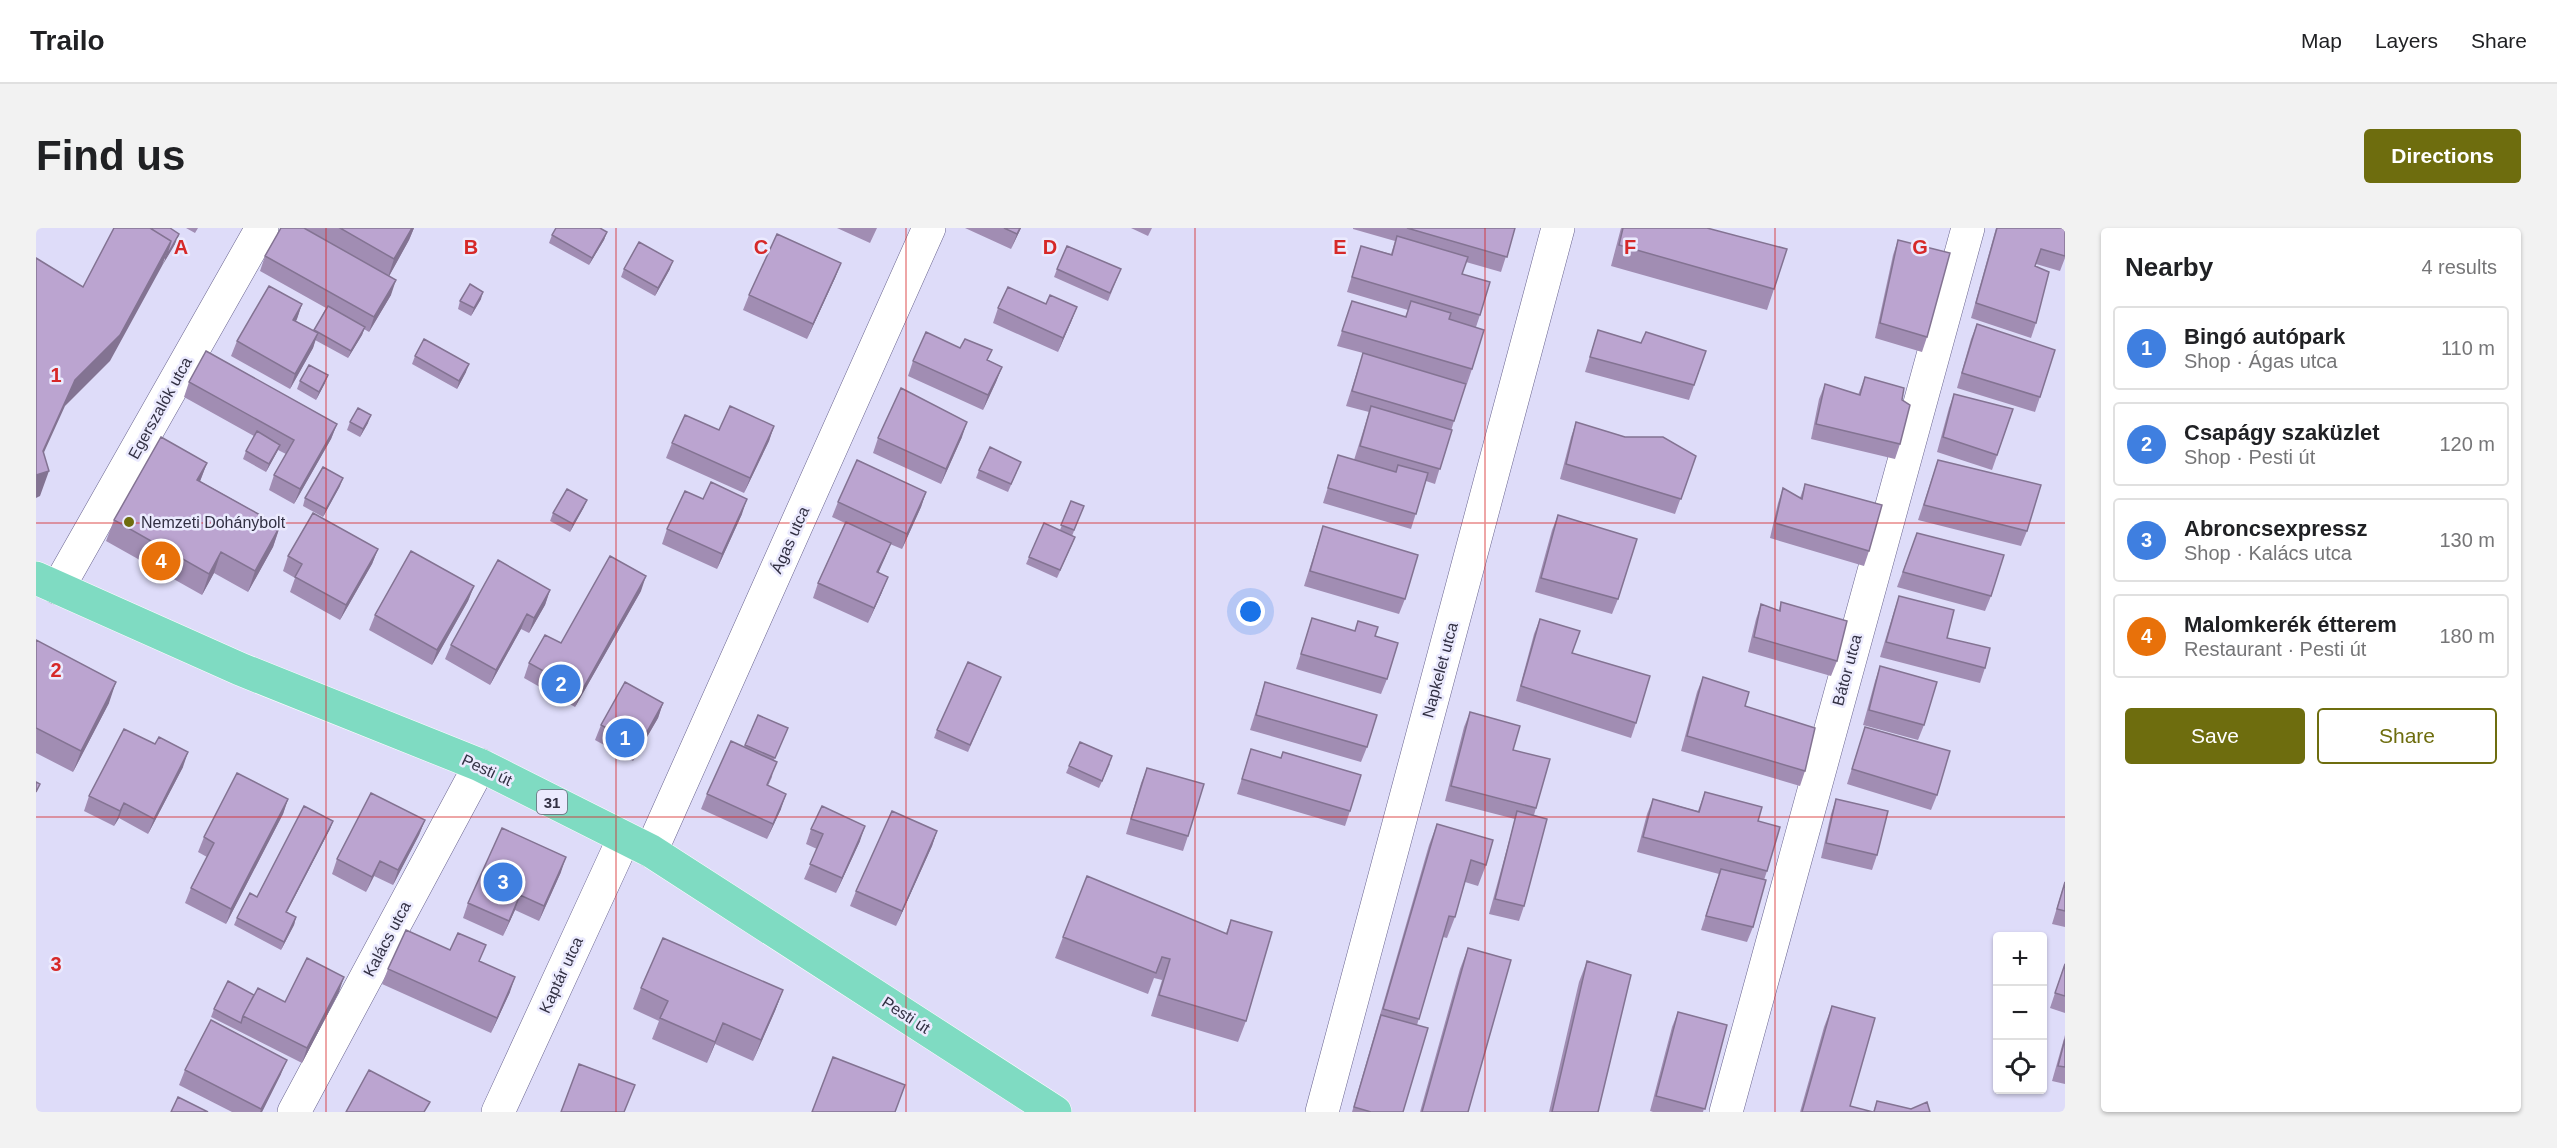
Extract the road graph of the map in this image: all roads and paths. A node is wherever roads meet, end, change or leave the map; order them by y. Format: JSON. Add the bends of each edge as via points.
{"nodes":[{"id":1,"x":262,"y":228,"type":"edge"},
{"id":2,"x":929,"y":228,"type":"edge"},
{"id":3,"x":1558,"y":228,"type":"edge"},
{"id":4,"x":1968,"y":228,"type":"edge"},
{"id":5,"x":47,"y":584,"type":"edge"},
{"id":6,"x":480,"y":765,"type":"junction"},
{"id":7,"x":637,"y":845,"type":"junction"},
{"id":8,"x":1043,"y":1103,"type":"edge"},
{"id":9,"x":294,"y":1112,"type":"edge"},
{"id":10,"x":498,"y":1112,"type":"edge"},
{"id":11,"x":1070,"y":1112,"type":"edge"},
{"id":12,"x":1322,"y":1112,"type":"edge"},
{"id":13,"x":1726,"y":1112,"type":"edge"}],
"edges":[{"from":1,"to":5,"type":"street","name":"Egerszalók utca"},
{"from":2,"to":7,"type":"street","name":"Ágas utca"},
{"from":3,"to":12,"type":"street","name":"Napkelet utca"},
{"from":4,"to":13,"type":"street","name":"Bátor utca"},
{"from":5,"to":6,"type":"main road","name":"Pesti út","number":"31","via":[[240,669]]},
{"from":6,"to":7,"type":"main road","name":"Pesti út","number":"31"},
{"from":6,"to":9,"type":"street","name":"Kalács utca"},
{"from":7,"to":8,"type":"main road","name":"Pesti út","number":"31"},
{"from":7,"to":10,"type":"street","name":"Kaptár utca"},
{"from":8,"to":11,"type":"main road","name":"Pesti út","number":"31"}]}
